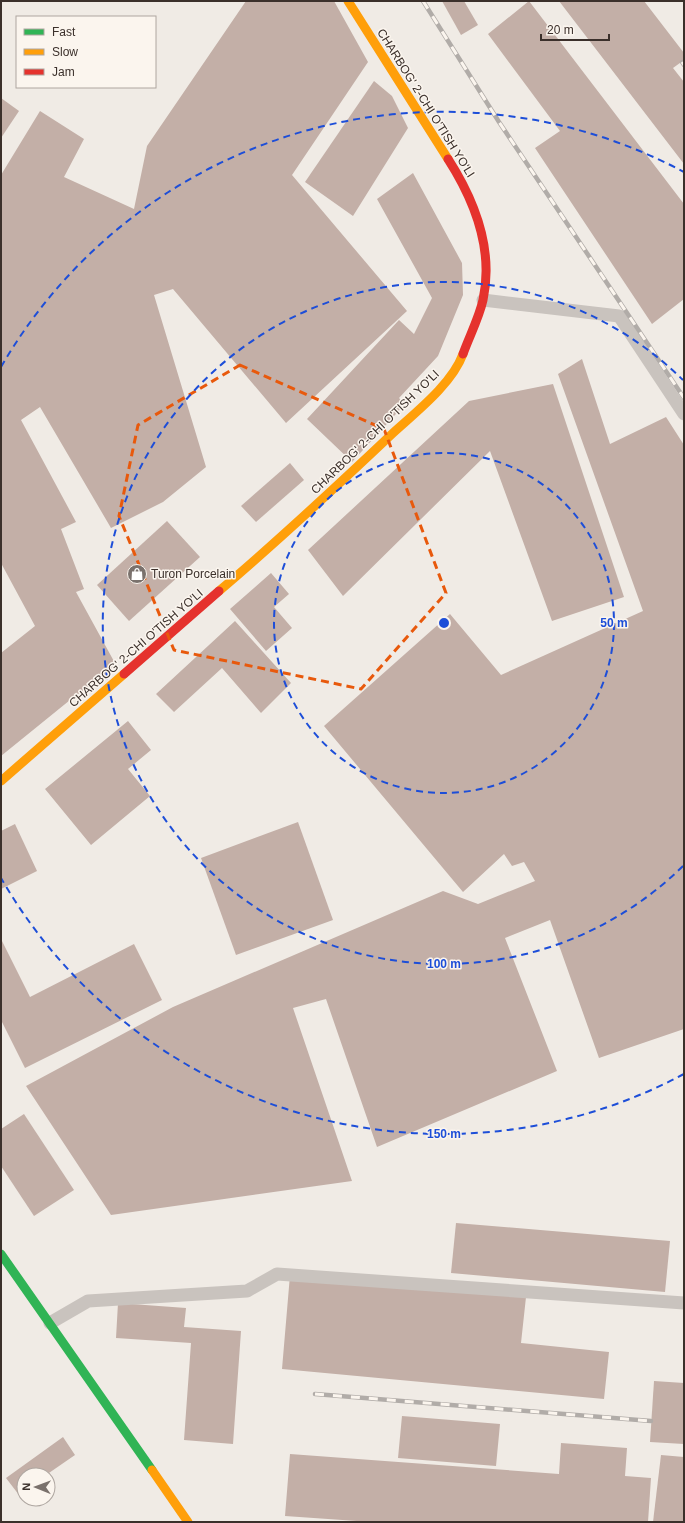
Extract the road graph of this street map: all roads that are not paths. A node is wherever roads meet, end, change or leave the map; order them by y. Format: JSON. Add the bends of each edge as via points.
{"nodes":[{"id":1,"x":348,"y":1,"type":"edge"},
{"id":2,"x":483,"y":300,"type":"junction"},
{"id":3,"x":684,"y":414,"type":"edge"},
{"id":4,"x":1,"y":781,"type":"edge"},
{"id":5,"x":1,"y":1254,"type":"edge"},
{"id":6,"x":684,"y":1302,"type":"edge"},
{"id":7,"x":50,"y":1323,"type":"junction"},
{"id":8,"x":188,"y":1522,"type":"edge"}],
"edges":[{"from":1,"to":2,"type":"street","name":"CHARBOG' 2-CHI O'TISH YO'LI","via":[[460,177],[480,221],[487,261]]},
{"from":2,"to":3,"type":"lane","via":[[619,316]]},
{"from":2,"to":4,"type":"street","name":"CHARBOG' 2-CHI O'TISH YO'LI","via":[[459,364],[434,394],[304,518]]},
{"from":5,"to":7,"type":"street"},
{"from":6,"to":7,"type":"lane","via":[[277,1274],[247,1291],[88,1301]]},
{"from":7,"to":8,"type":"street"}]}
